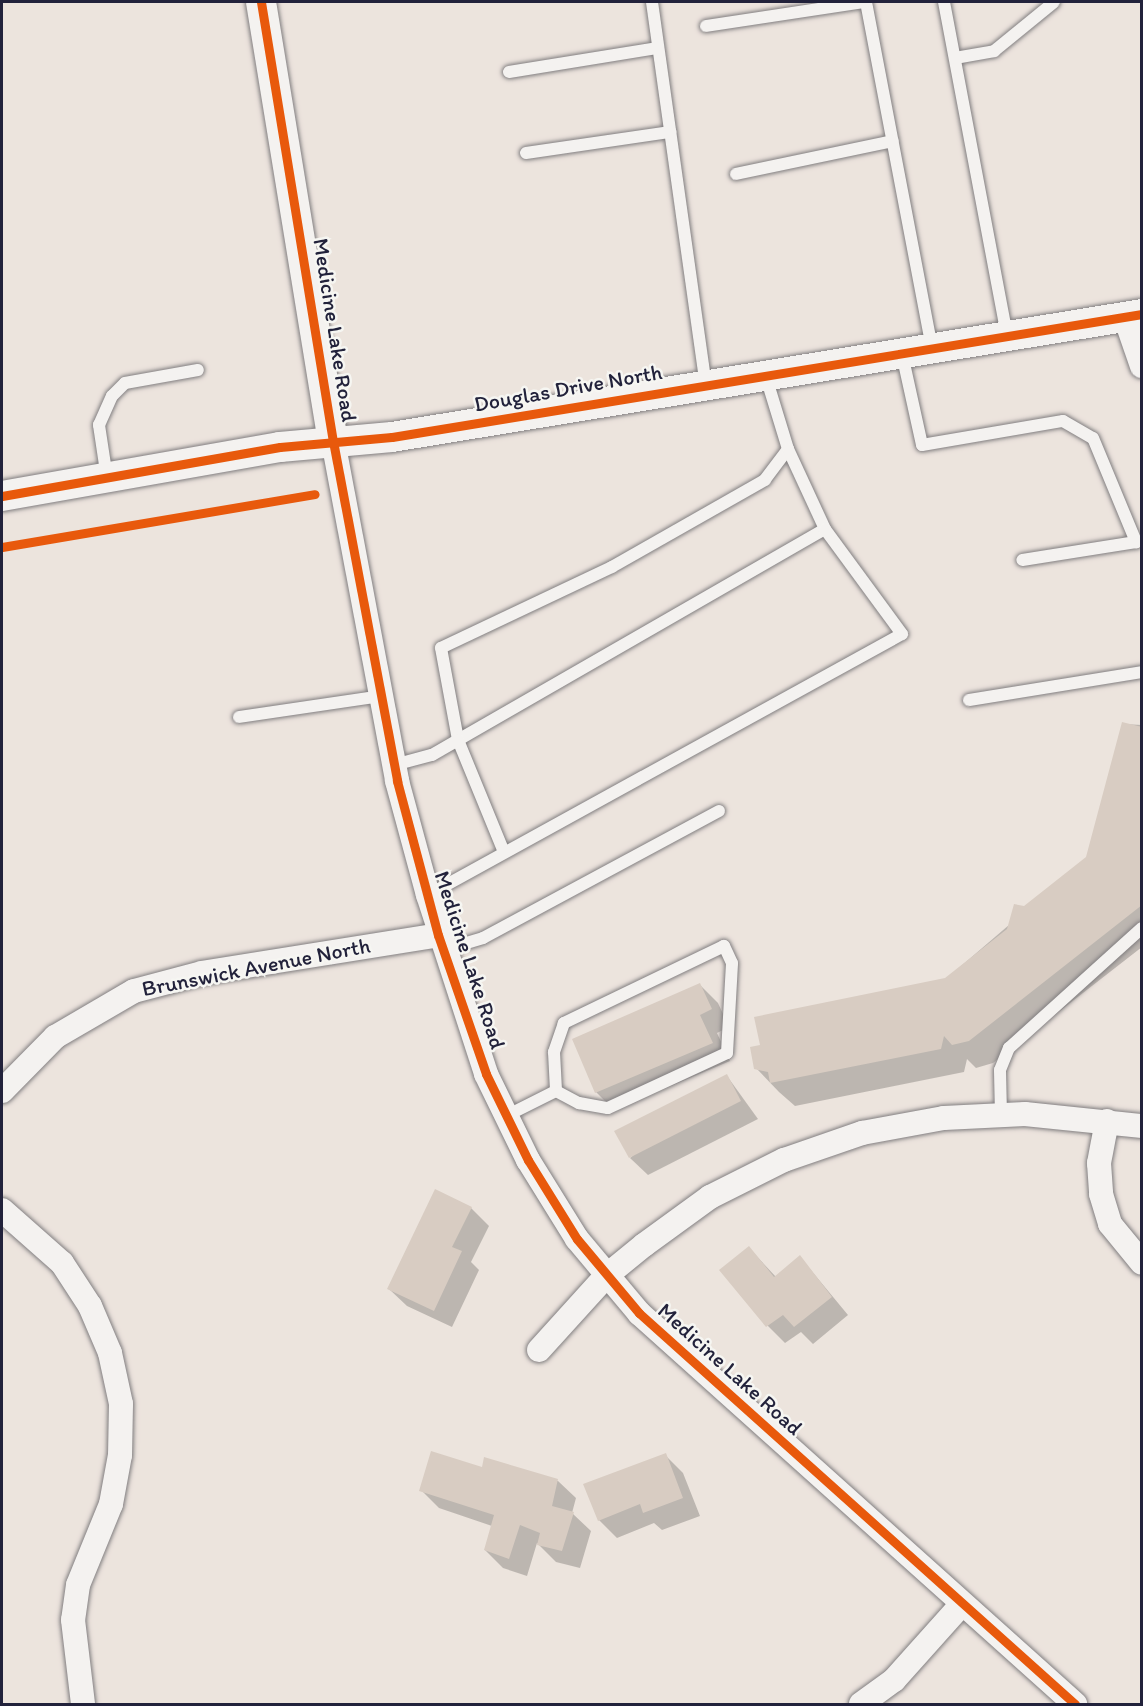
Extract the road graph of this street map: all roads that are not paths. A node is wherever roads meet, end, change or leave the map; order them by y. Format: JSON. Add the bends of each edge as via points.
{"nodes":[{"id":1,"x":261,"y":2,"type":"edge"},
{"id":2,"x":652,"y":2,"type":"edge"},
{"id":3,"x":865,"y":2,"type":"edge"},
{"id":4,"x":944,"y":2,"type":"edge"},
{"id":5,"x":1054,"y":2,"type":"edge"},
{"id":6,"x":706,"y":26,"type":"dead end"},
{"id":7,"x":658,"y":48,"type":"junction"},
{"id":8,"x":955,"y":58,"type":"junction"},
{"id":9,"x":509,"y":72,"type":"dead end"},
{"id":10,"x":670,"y":132,"type":"junction"},
{"id":11,"x":893,"y":141,"type":"junction"},
{"id":12,"x":526,"y":153,"type":"dead end"},
{"id":13,"x":736,"y":174,"type":"dead end"},
{"id":14,"x":1133,"y":315,"type":"edge"},
{"id":15,"x":1007,"y":336,"type":"junction"},
{"id":16,"x":932,"y":348,"type":"junction"},
{"id":17,"x":902,"y":353,"type":"junction"},
{"id":18,"x":1142,"y":366,"type":"edge"},
{"id":19,"x":198,"y":370,"type":"dead end"},
{"id":20,"x":766,"y":376,"type":"junction"},
{"id":21,"x":706,"y":385,"type":"junction"},
{"id":22,"x":333,"y":441,"type":"junction"},
{"id":23,"x":788,"y":449,"type":"junction"},
{"id":24,"x":107,"y":478,"type":"junction"},
{"id":25,"x":2,"y":496,"type":"edge"},
{"id":26,"x":825,"y":529,"type":"junction"},
{"id":27,"x":1139,"y":541,"type":"edge"},
{"id":28,"x":1022,"y":560,"type":"dead end"},
{"id":29,"x":1142,"y":672,"type":"edge"},
{"id":30,"x":381,"y":696,"type":"junction"},
{"id":31,"x":969,"y":700,"type":"dead end"},
{"id":32,"x":239,"y":717,"type":"dead end"},
{"id":33,"x":458,"y":740,"type":"junction"},
{"id":34,"x":394,"y":765,"type":"junction"},
{"id":35,"x":719,"y":811,"type":"dead end"},
{"id":36,"x":504,"y":852,"type":"junction"},
{"id":37,"x":428,"y":895,"type":"junction"},
{"id":38,"x":1142,"y":928,"type":"edge"},
{"id":39,"x":441,"y":942,"type":"junction"},
{"id":40,"x":556,"y":1091,"type":"junction"},
{"id":41,"x":2,"y":1092,"type":"edge"},
{"id":42,"x":506,"y":1116,"type":"junction"},
{"id":43,"x":1001,"y":1116,"type":"junction"},
{"id":44,"x":1107,"y":1121,"type":"junction"},
{"id":45,"x":1142,"y":1126,"type":"edge"},
{"id":46,"x":2,"y":1210,"type":"edge"},
{"id":47,"x":1142,"y":1263,"type":"edge"},
{"id":48,"x":606,"y":1276,"type":"junction"},
{"id":49,"x":538,"y":1350,"type":"dead end"},
{"id":50,"x":962,"y":1604,"type":"junction"},
{"id":51,"x":83,"y":1704,"type":"edge"},
{"id":52,"x":861,"y":1704,"type":"edge"},
{"id":53,"x":1074,"y":1704,"type":"edge"}],
"edges":[{"from":1,"to":22,"type":"street","name":"Medicine Lake Road"},
{"from":2,"to":7,"type":"lane"},
{"from":3,"to":6,"type":"lane"},
{"from":3,"to":11,"type":"lane"},
{"from":4,"to":8,"type":"lane"},
{"from":5,"to":8,"type":"lane","via":[[994,51]]},
{"from":7,"to":9,"type":"lane"},
{"from":7,"to":10,"type":"lane"},
{"from":8,"to":15,"type":"lane"},
{"from":10,"to":12,"type":"lane"},
{"from":10,"to":21,"type":"lane"},
{"from":11,"to":13,"type":"lane"},
{"from":11,"to":16,"type":"lane"},
{"from":14,"to":15,"type":"street","name":"Douglas Drive North"},
{"from":14,"to":18,"type":"street"},
{"from":15,"to":16,"type":"street","name":"Douglas Drive North"},
{"from":16,"to":17,"type":"street","name":"Douglas Drive North"},
{"from":17,"to":20,"type":"street","name":"Douglas Drive North"},
{"from":17,"to":27,"type":"lane","via":[[922,445],[1063,421],[1093,438]]},
{"from":19,"to":24,"type":"lane","via":[[125,383],[112,396],[99,425]]},
{"from":20,"to":21,"type":"street","name":"Douglas Drive North"},
{"from":20,"to":23,"type":"lane"},
{"from":21,"to":22,"type":"street","name":"Douglas Drive North","via":[[392,437]]},
{"from":22,"to":24,"type":"street","name":"Douglas Drive North"},
{"from":22,"to":30,"type":"street","name":"Medicine Lake Road"},
{"from":23,"to":26,"type":"lane"},
{"from":23,"to":33,"type":"lane","via":[[765,480],[612,567],[441,648]]},
{"from":24,"to":25,"type":"street","name":"Douglas Drive North"},
{"from":26,"to":33,"type":"lane"},
{"from":26,"to":36,"type":"lane","via":[[902,634]]},
{"from":27,"to":28,"type":"lane"},
{"from":29,"to":31,"type":"lane"},
{"from":30,"to":32,"type":"lane"},
{"from":30,"to":34,"type":"street","name":"Medicine Lake Road"},
{"from":33,"to":34,"type":"lane","via":[[432,755]]},
{"from":33,"to":36,"type":"lane"},
{"from":34,"to":37,"type":"street","name":"Medicine Lake Road"},
{"from":35,"to":39,"type":"lane","via":[[483,938]]},
{"from":36,"to":37,"type":"lane"},
{"from":37,"to":39,"type":"street","name":"Medicine Lake Road"},
{"from":38,"to":43,"type":"lane","via":[[1010,1048],[1000,1070]]},
{"from":39,"to":41,"type":"street","name":"Brunswick Avenue North","via":[[202,973],[134,991],[55,1037]]},
{"from":39,"to":42,"type":"street","name":"Medicine Lake Road"},
{"from":40,"to":40,"type":"lane","via":[[579,1103],[608,1108],[727,1053],[732,963],[724,946],[564,1023],[554,1052]]},
{"from":40,"to":42,"type":"lane"},
{"from":42,"to":48,"type":"street","name":"Medicine Lake Road","via":[[577,1239]]},
{"from":43,"to":44,"type":"street"},
{"from":43,"to":48,"type":"street","via":[[944,1118],[862,1133],[784,1160],[710,1197]]},
{"from":44,"to":45,"type":"street"},
{"from":44,"to":47,"type":"street","via":[[1099,1162],[1101,1194],[1110,1224]]},
{"from":46,"to":51,"type":"street","via":[[62,1263],[90,1306],[110,1353],[121,1404],[120,1455],[111,1504],[78,1585],[73,1620]]},
{"from":48,"to":49,"type":"street"},
{"from":48,"to":50,"type":"street","name":"Medicine Lake Road","via":[[639,1313]]},
{"from":50,"to":52,"type":"street","via":[[894,1680]]},
{"from":50,"to":53,"type":"street","name":"Medicine Lake Road"}]}
